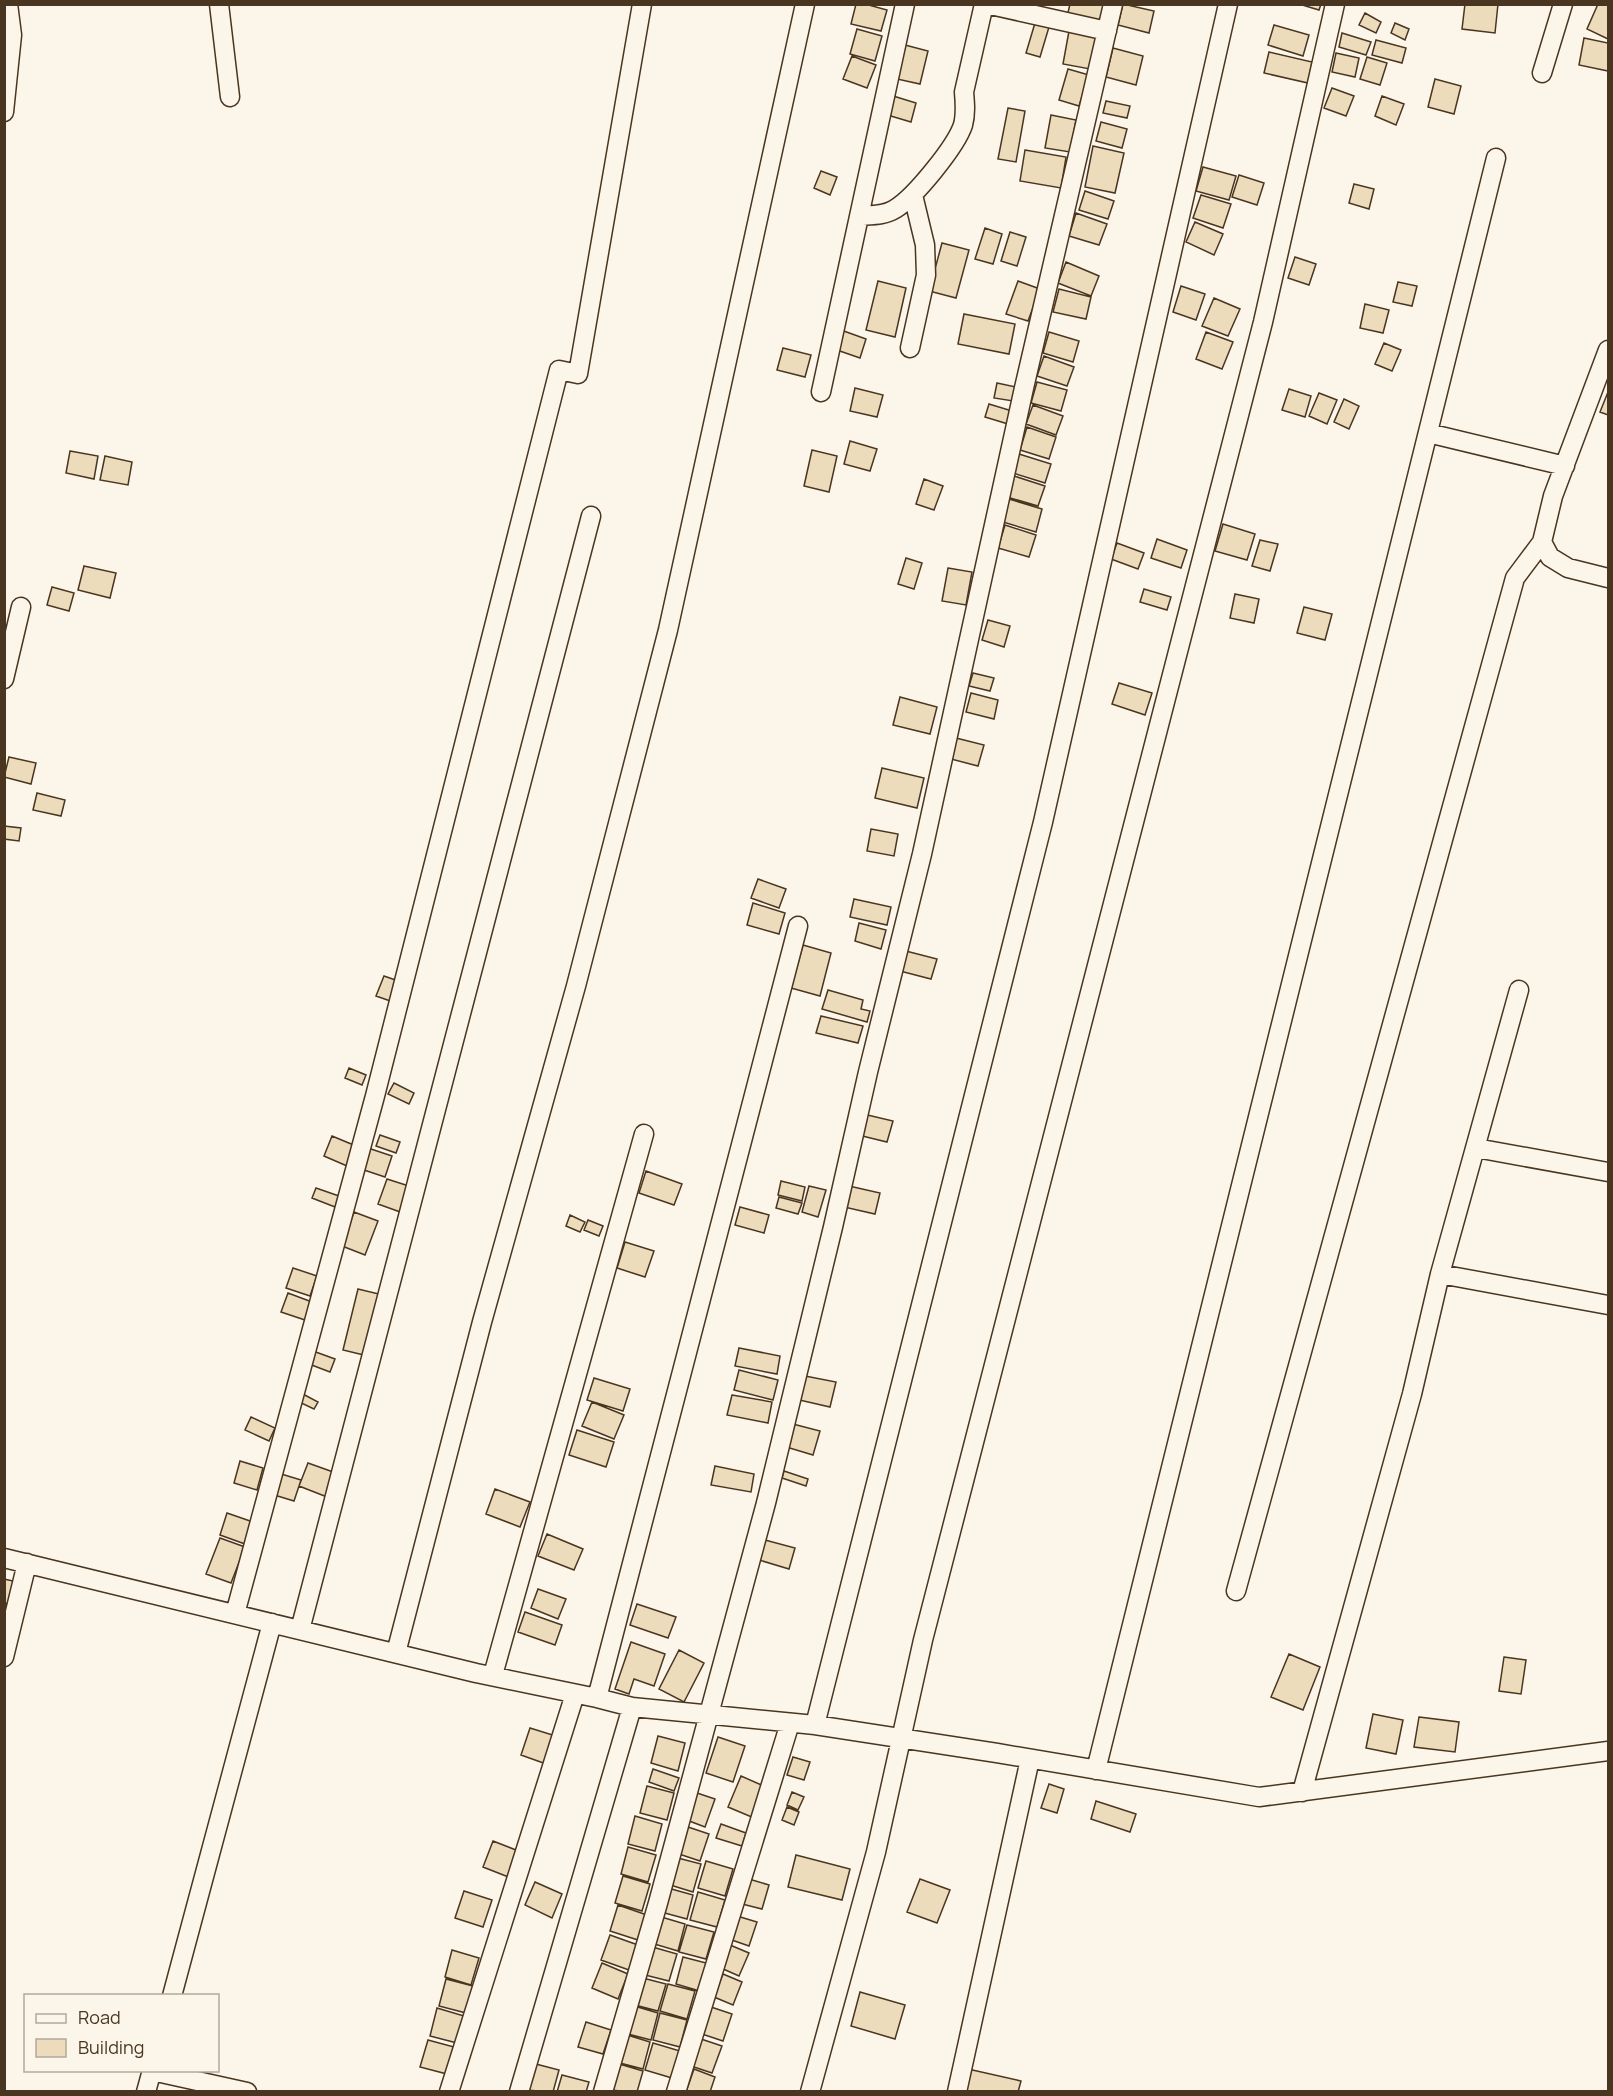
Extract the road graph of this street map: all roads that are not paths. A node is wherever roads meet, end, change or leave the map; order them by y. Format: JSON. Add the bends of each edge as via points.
{"nodes":[{"id":1,"x":8,"y":4,"type":"edge"},
{"id":2,"x":219,"y":4,"type":"edge"},
{"id":3,"x":642,"y":4,"type":"edge"},
{"id":4,"x":805,"y":4,"type":"edge"},
{"id":5,"x":905,"y":4,"type":"edge"},
{"id":6,"x":985,"y":4,"type":"edge"},
{"id":7,"x":1113,"y":4,"type":"edge"},
{"id":8,"x":1228,"y":4,"type":"edge"},
{"id":9,"x":1335,"y":4,"type":"edge"},
{"id":10,"x":1563,"y":4,"type":"edge"},
{"id":11,"x":1107,"y":31,"type":"junction"},
{"id":12,"x":1542,"y":73,"type":"dead end"},
{"id":13,"x":230,"y":97,"type":"dead end"},
{"id":14,"x":4,"y":112,"type":"edge"},
{"id":15,"x":1496,"y":158,"type":"dead end"},
{"id":16,"x":913,"y":195,"type":"junction"},
{"id":17,"x":859,"y":216,"type":"junction"},
{"id":18,"x":910,"y":348,"type":"dead end"},
{"id":19,"x":1608,"y":350,"type":"edge"},
{"id":20,"x":821,"y":392,"type":"dead end"},
{"id":21,"x":1428,"y":433,"type":"junction"},
{"id":22,"x":1565,"y":466,"type":"junction"},
{"id":23,"x":591,"y":516,"type":"dead end"},
{"id":24,"x":1542,"y":542,"type":"junction"},
{"id":25,"x":1608,"y":578,"type":"edge"},
{"id":26,"x":21,"y":607,"type":"dead end"},
{"id":27,"x":4,"y":679,"type":"edge"},
{"id":28,"x":798,"y":926,"type":"dead end"},
{"id":29,"x":1519,"y":990,"type":"dead end"},
{"id":30,"x":644,"y":1134,"type":"dead end"},
{"id":31,"x":1476,"y":1148,"type":"junction"},
{"id":32,"x":1608,"y":1172,"type":"edge"},
{"id":33,"x":1440,"y":1274,"type":"junction"},
{"id":34,"x":1608,"y":1305,"type":"edge"},
{"id":35,"x":4,"y":1557,"type":"edge"},
{"id":36,"x":27,"y":1563,"type":"junction"},
{"id":37,"x":1236,"y":1591,"type":"dead end"},
{"id":38,"x":235,"y":1614,"type":"junction"},
{"id":39,"x":272,"y":1623,"type":"junction"},
{"id":40,"x":300,"y":1629,"type":"junction"},
{"id":41,"x":396,"y":1653,"type":"junction"},
{"id":42,"x":4,"y":1658,"type":"edge"},
{"id":43,"x":493,"y":1675,"type":"junction"},
{"id":44,"x":575,"y":1694,"type":"junction"},
{"id":45,"x":597,"y":1698,"type":"junction"},
{"id":46,"x":632,"y":1707,"type":"junction"},
{"id":47,"x":708,"y":1715,"type":"junction"},
{"id":48,"x":790,"y":1723,"type":"junction"},
{"id":49,"x":815,"y":1725,"type":"junction"},
{"id":50,"x":902,"y":1738,"type":"junction"},
{"id":51,"x":1608,"y":1750,"type":"edge"},
{"id":52,"x":1030,"y":1759,"type":"junction"},
{"id":53,"x":1096,"y":1770,"type":"junction"},
{"id":54,"x":1302,"y":1792,"type":"junction"},
{"id":55,"x":172,"y":1994,"type":"edge"},
{"id":56,"x":152,"y":2072,"type":"edge"},
{"id":57,"x":157,"y":2072,"type":"edge"},
{"id":58,"x":146,"y":2091,"type":"edge"},
{"id":59,"x":247,"y":2091,"type":"edge"},
{"id":60,"x":450,"y":2091,"type":"edge"},
{"id":61,"x":519,"y":2091,"type":"edge"},
{"id":62,"x":603,"y":2091,"type":"edge"},
{"id":63,"x":676,"y":2091,"type":"edge"},
{"id":64,"x":810,"y":2091,"type":"edge"},
{"id":65,"x":957,"y":2091,"type":"edge"}],
"edges":[{"from":1,"to":14,"type":"street","via":[[12,35]]},
{"from":2,"to":13,"type":"street"},
{"from":3,"to":38,"type":"street","via":[[578,374],[559,370],[375,1096]]},
{"from":4,"to":41,"type":"street","via":[[668,630]]},
{"from":5,"to":17,"type":"street"},
{"from":6,"to":11,"type":"street"},
{"from":6,"to":16,"type":"street","via":[[964,92],[963,124],[953,147]]},
{"from":7,"to":11,"type":"street"},
{"from":8,"to":49,"type":"street","via":[[1043,822]]},
{"from":9,"to":50,"type":"street","via":[[1263,322],[923,1640]]},
{"from":10,"to":12,"type":"street"},
{"from":11,"to":47,"type":"street","via":[[922,854],[766,1503]]},
{"from":15,"to":21,"type":"street"},
{"from":16,"to":17,"type":"street","via":[[894,210]]},
{"from":16,"to":18,"type":"street","via":[[926,275]]},
{"from":17,"to":20,"type":"street"},
{"from":19,"to":22,"type":"street"},
{"from":21,"to":22,"type":"street"},
{"from":21,"to":53,"type":"street"},
{"from":22,"to":24,"type":"street"},
{"from":23,"to":40,"type":"street"},
{"from":24,"to":25,"type":"street","via":[[1550,557],[1568,568]]},
{"from":24,"to":37,"type":"street","via":[[1515,578]]},
{"from":26,"to":27,"type":"street"},
{"from":28,"to":45,"type":"street"},
{"from":29,"to":31,"type":"street"},
{"from":30,"to":43,"type":"street"},
{"from":31,"to":32,"type":"street"},
{"from":31,"to":33,"type":"street"},
{"from":33,"to":34,"type":"street"},
{"from":33,"to":54,"type":"street","via":[[1409,1406]]},
{"from":35,"to":36,"type":"street"},
{"from":36,"to":38,"type":"street"},
{"from":36,"to":42,"type":"street"},
{"from":38,"to":39,"type":"street"},
{"from":39,"to":40,"type":"street"},
{"from":39,"to":55,"type":"street"},
{"from":40,"to":41,"type":"street"},
{"from":41,"to":43,"type":"street"},
{"from":43,"to":44,"type":"street"},
{"from":44,"to":45,"type":"street"},
{"from":44,"to":60,"type":"street"},
{"from":45,"to":46,"type":"street"},
{"from":46,"to":47,"type":"street"},
{"from":46,"to":61,"type":"street"},
{"from":47,"to":48,"type":"street"},
{"from":47,"to":62,"type":"street"},
{"from":48,"to":49,"type":"street"},
{"from":48,"to":63,"type":"street"},
{"from":49,"to":50,"type":"street"},
{"from":50,"to":52,"type":"street"},
{"from":50,"to":64,"type":"street","via":[[876,1852]]},
{"from":51,"to":54,"type":"street"},
{"from":52,"to":53,"type":"street"},
{"from":52,"to":65,"type":"street"},
{"from":53,"to":54,"type":"street","via":[[1259,1797]]},
{"from":56,"to":58,"type":"street"},
{"from":57,"to":59,"type":"street"}]}
